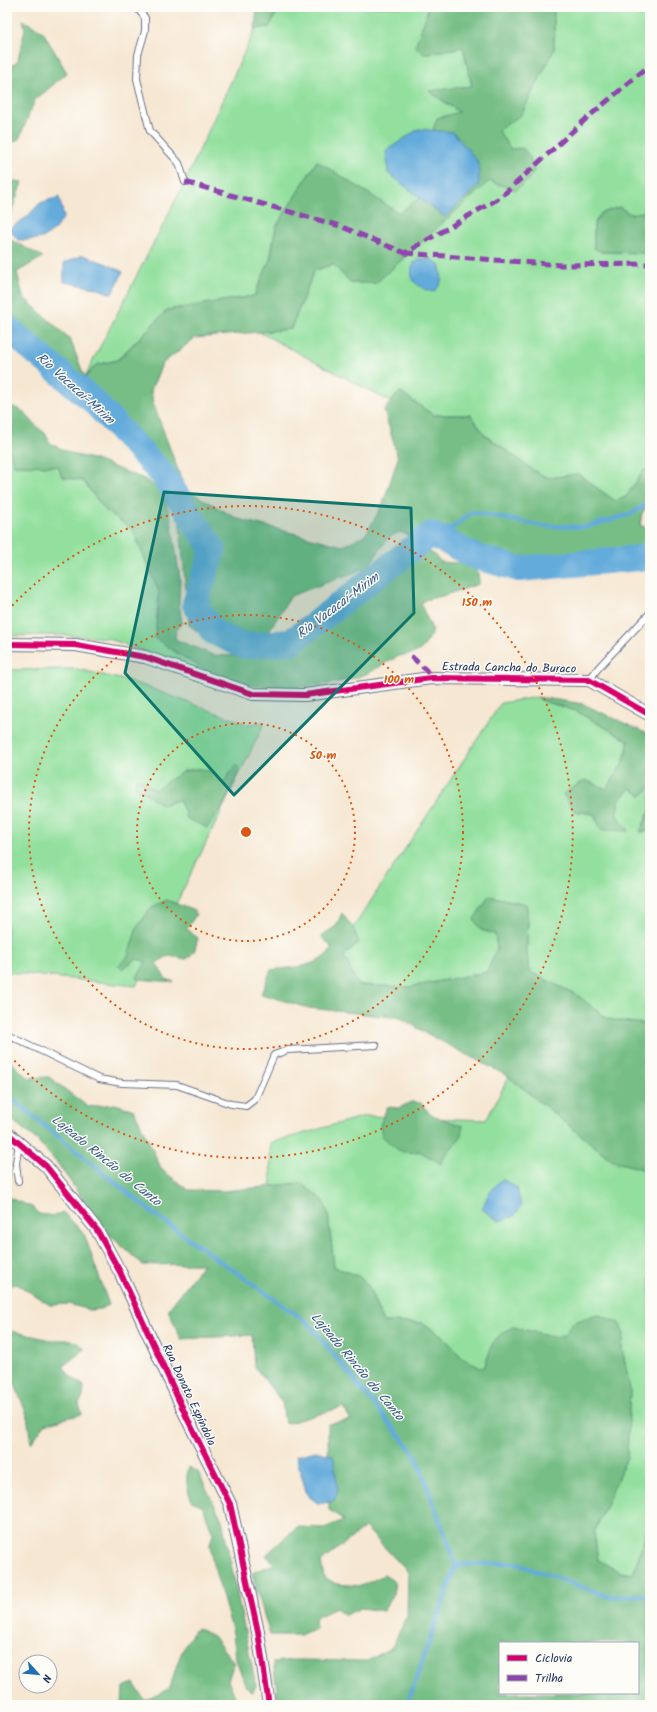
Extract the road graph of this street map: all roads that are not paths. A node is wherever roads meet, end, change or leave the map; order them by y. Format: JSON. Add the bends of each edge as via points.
{"nodes":[{"id":1,"x":133,"y":7,"type":"edge"},
{"id":2,"x":185,"y":182,"type":"dead end"},
{"id":3,"x":650,"y":614,"type":"edge"},
{"id":4,"x":7,"y":644,"type":"edge"},
{"id":5,"x":589,"y":680,"type":"junction"},
{"id":6,"x":650,"y":715,"type":"edge"},
{"id":7,"x":7,"y":1034,"type":"edge"},
{"id":8,"x":376,"y":1045,"type":"dead end"},
{"id":9,"x":7,"y":1133,"type":"edge"},
{"id":10,"x":18,"y":1143,"type":"junction"},
{"id":11,"x":18,"y":1181,"type":"dead end"},
{"id":12,"x":269,"y":1705,"type":"edge"}],
"edges":[{"from":1,"to":2,"type":"lane","via":[[145,18],[145,31],[138,55],[137,79],[150,131],[179,163]]},
{"from":3,"to":5,"type":"lane"},
{"from":4,"to":5,"type":"street","name":"Estrada Cancha do Buraco","via":[[76,645],[145,657],[253,694],[305,695],[431,678]]},
{"from":5,"to":6,"type":"street","name":"Estrada Cancha do Buraco"},
{"from":7,"to":8,"type":"lane","via":[[99,1079],[122,1083],[177,1085],[231,1104],[246,1106],[255,1099],[274,1055],[288,1050]]},
{"from":9,"to":10,"type":"street","name":"Rua Donato Espíndola"},
{"from":10,"to":11,"type":"lane"},
{"from":10,"to":12,"type":"street","name":"Rua Donato Espíndola","via":[[46,1166],[97,1230],[120,1272],[230,1504],[258,1632]]}]}
